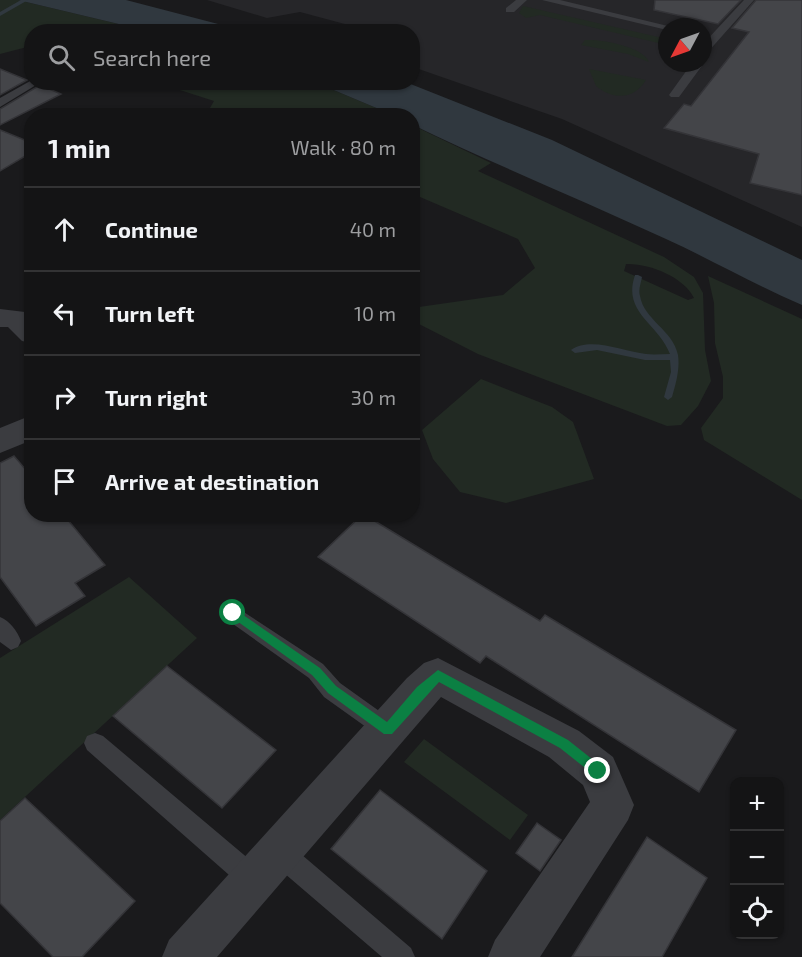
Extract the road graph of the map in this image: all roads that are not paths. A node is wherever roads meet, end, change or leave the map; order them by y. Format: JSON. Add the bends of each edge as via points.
{"nodes":[{"id":1,"x":522,"y":0,"type":"edge"},
{"id":2,"x":547,"y":0,"type":"edge"},
{"id":3,"x":749,"y":0,"type":"edge"},
{"id":4,"x":510,"y":10,"type":"dead end"},
{"id":5,"x":658,"y":25,"type":"edge"},
{"id":6,"x":712,"y":38,"type":"edge"},
{"id":7,"x":716,"y":39,"type":"junction"},
{"id":8,"x":712,"y":43,"type":"edge"},
{"id":9,"x":692,"y":72,"type":"edge"},
{"id":10,"x":24,"y":89,"type":"edge"},
{"id":11,"x":675,"y":95,"type":"dead end"},
{"id":12,"x":0,"y":103,"type":"edge"},
{"id":13,"x":0,"y":318,"type":"edge"},
{"id":14,"x":24,"y":326,"type":"edge"},
{"id":15,"x":24,"y":430,"type":"edge"},
{"id":16,"x":0,"y":442,"type":"edge"},
{"id":17,"x":233,"y":613,"type":"dead end"},
{"id":18,"x":388,"y":730,"type":"junction"},
{"id":19,"x":95,"y":743,"type":"dead end"},
{"id":20,"x":266,"y":866,"type":"junction"},
{"id":21,"x":186,"y":957,"type":"edge"},
{"id":22,"x":402,"y":957,"type":"edge"},
{"id":23,"x":512,"y":957,"type":"edge"}],
"edges":[{"from":1,"to":4,"type":"lane"},
{"from":2,"to":5,"type":"lane"},
{"from":3,"to":7,"type":"lane"},
{"from":6,"to":7,"type":"lane"},
{"from":7,"to":8,"type":"lane"},
{"from":9,"to":11,"type":"lane"},
{"from":10,"to":12,"type":"lane"},
{"from":13,"to":14,"type":"street","via":[[15,318]]},
{"from":15,"to":16,"type":"street"},
{"from":17,"to":18,"type":"lane"},
{"from":18,"to":20,"type":"street"},
{"from":18,"to":23,"type":"street","via":[[438,675],[564,744],[598,771],[614,805]]},
{"from":19,"to":20,"type":"lane"},
{"from":20,"to":21,"type":"street"},
{"from":20,"to":22,"type":"lane"}]}
